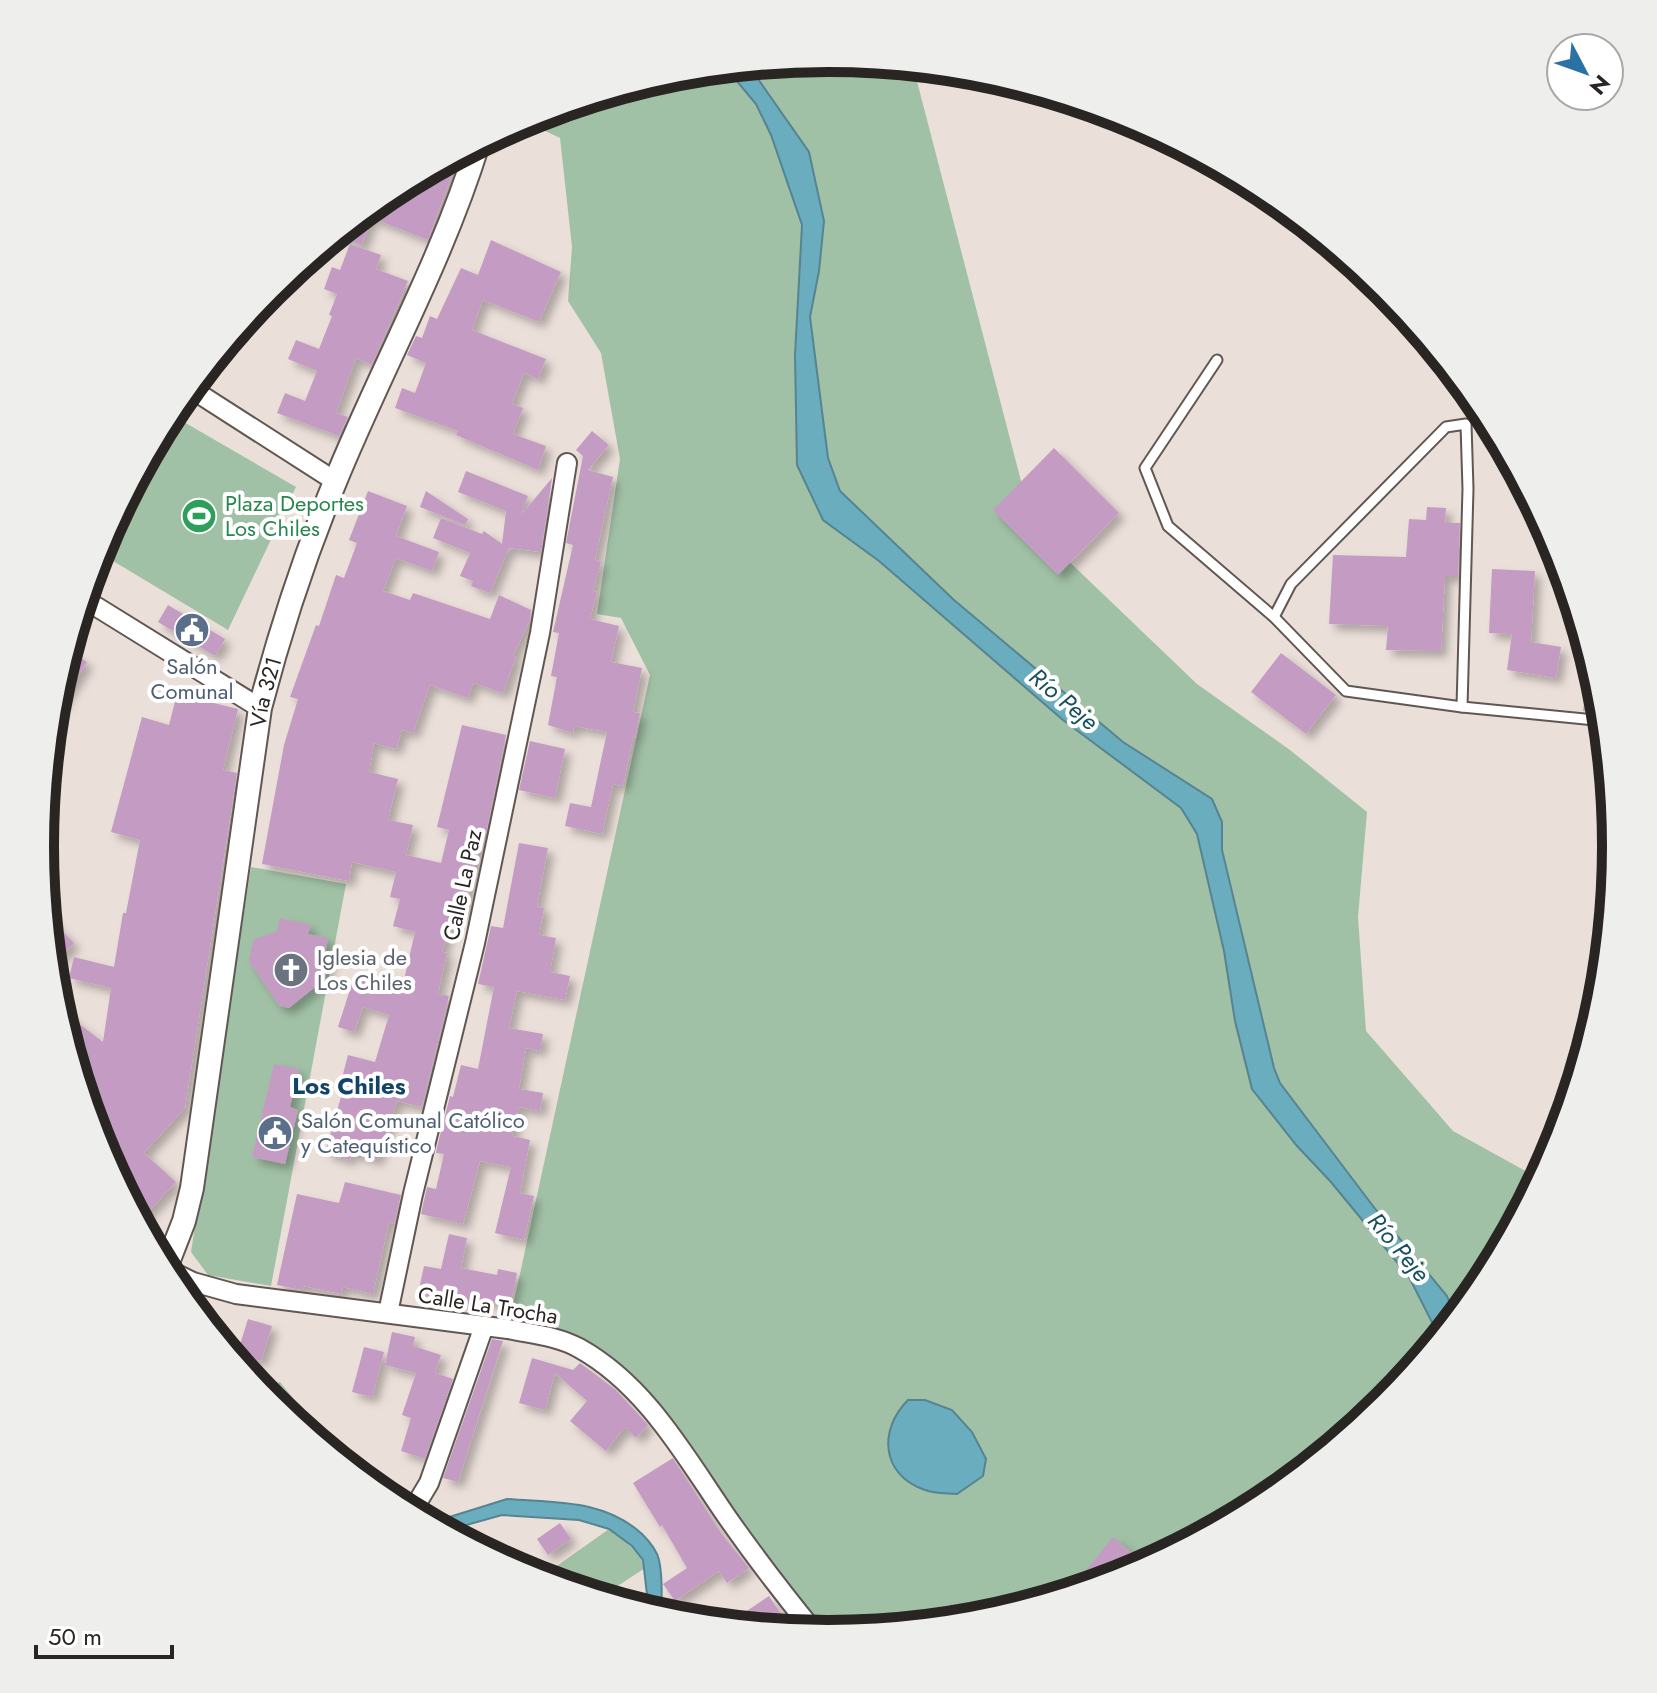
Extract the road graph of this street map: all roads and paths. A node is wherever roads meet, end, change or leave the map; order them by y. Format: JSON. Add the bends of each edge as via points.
{"nodes":[{"id":1,"x":472,"y":159,"type":"edge"},
{"id":2,"x":1217,"y":360,"type":"dead end"},
{"id":3,"x":200,"y":395,"type":"edge"},
{"id":4,"x":567,"y":463,"type":"dead end"},
{"id":5,"x":335,"y":481,"type":"junction"},
{"id":6,"x":93,"y":605,"type":"edge"},
{"id":7,"x":1274,"y":617,"type":"junction"},
{"id":8,"x":1462,"y":707,"type":"junction"},
{"id":9,"x":260,"y":708,"type":"junction"},
{"id":10,"x":1592,"y":720,"type":"edge"},
{"id":11,"x":171,"y":1254,"type":"edge"},
{"id":12,"x":186,"y":1279,"type":"edge"},
{"id":13,"x":388,"y":1313,"type":"junction"},
{"id":14,"x":484,"y":1326,"type":"junction"},
{"id":15,"x":417,"y":1502,"type":"edge"},
{"id":16,"x":805,"y":1620,"type":"edge"}],
"edges":[{"from":1,"to":5,"type":"street","name":"Vía 321","via":[[443,239]]},
{"from":2,"to":7,"type":"lane","via":[[1145,468],[1168,526]]},
{"from":3,"to":5,"type":"street"},
{"from":4,"to":13,"type":"street","name":"Calle La Paz","via":[[540,633],[475,943]]},
{"from":5,"to":9,"type":"street","name":"Vía 321"},
{"from":6,"to":9,"type":"street"},
{"from":7,"to":8,"type":"lane","via":[[1346,691]]},
{"from":7,"to":8,"type":"lane","via":[[1291,584],[1446,427],[1466,424]]},
{"from":8,"to":10,"type":"lane"},
{"from":9,"to":11,"type":"street","name":"Vía 321","via":[[192,1188]]},
{"from":12,"to":13,"type":"street","name":"Calle La Trocha","via":[[236,1294]]},
{"from":13,"to":14,"type":"street","name":"Calle La Trocha"},
{"from":14,"to":15,"type":"street","via":[[429,1483]]},
{"from":14,"to":16,"type":"street","name":"Calle La Trocha","via":[[570,1343],[622,1380],[648,1405]]}]}
